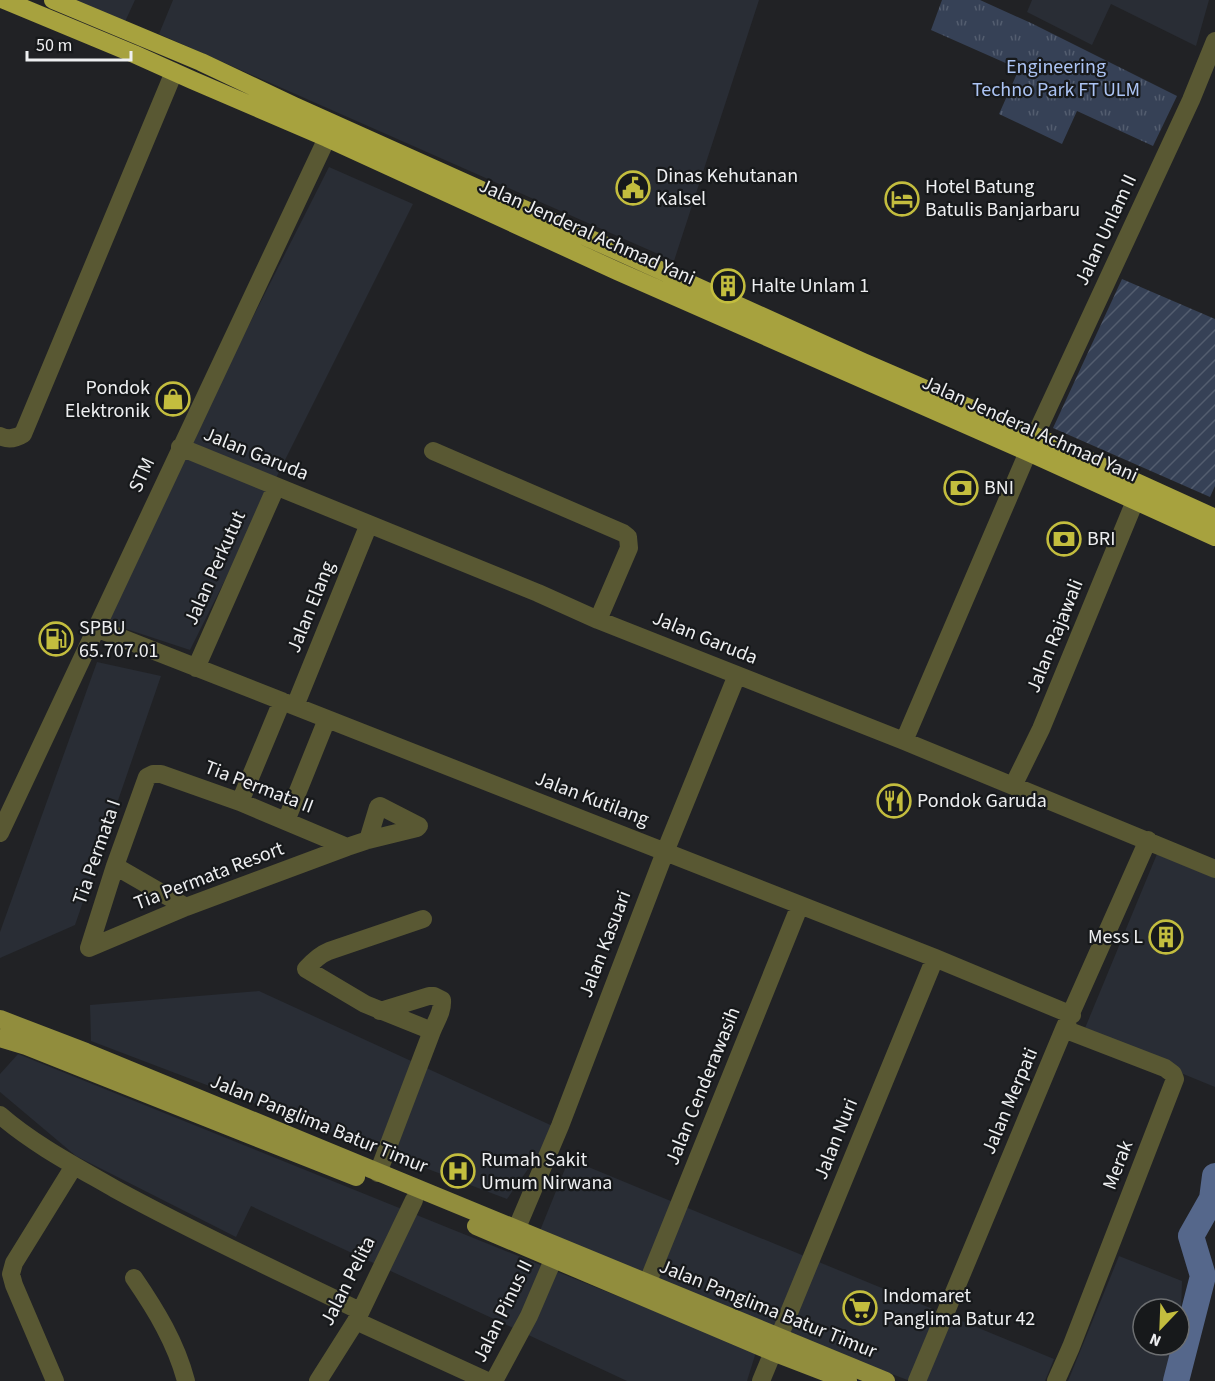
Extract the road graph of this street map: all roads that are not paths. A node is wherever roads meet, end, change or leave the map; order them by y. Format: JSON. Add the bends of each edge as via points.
{"nodes":[{"id":1,"x":4,"y":0,"type":"edge"},
{"id":2,"x":53,"y":0,"type":"edge"},
{"id":3,"x":142,"y":36,"type":"junction"},
{"id":4,"x":1215,"y":41,"type":"edge"},
{"id":5,"x":134,"y":54,"type":"junction"},
{"id":6,"x":201,"y":62,"type":"junction"},
{"id":7,"x":174,"y":72,"type":"junction"},
{"id":8,"x":192,"y":80,"type":"junction"},
{"id":9,"x":327,"y":138,"type":"junction"},
{"id":10,"x":0,"y":436,"type":"edge"},
{"id":11,"x":1032,"y":444,"type":"junction"},
{"id":12,"x":180,"y":447,"type":"junction"},
{"id":13,"x":433,"y":452,"type":"dead end"},
{"id":14,"x":276,"y":486,"type":"junction"},
{"id":15,"x":1135,"y":501,"type":"junction"},
{"id":16,"x":1215,"y":518,"type":"edge"},
{"id":17,"x":369,"y":524,"type":"junction"},
{"id":18,"x":1215,"y":537,"type":"edge"},
{"id":19,"x":598,"y":620,"type":"junction"},
{"id":20,"x":96,"y":628,"type":"junction"},
{"id":21,"x":196,"y":668,"type":"junction"},
{"id":22,"x":737,"y":675,"type":"junction"},
{"id":23,"x":288,"y":704,"type":"junction"},
{"id":24,"x":327,"y":719,"type":"junction"},
{"id":25,"x":904,"y":741,"type":"junction"},
{"id":26,"x":153,"y":774,"type":"joint"},
{"id":27,"x":1013,"y":786,"type":"junction"},
{"id":28,"x":240,"y":802,"type":"junction"},
{"id":29,"x":286,"y":821,"type":"junction"},
{"id":30,"x":2,"y":823,"type":"edge"},
{"id":31,"x":368,"y":840,"type":"dead end"},
{"id":32,"x":1148,"y":840,"type":"junction"},
{"id":33,"x":347,"y":847,"type":"junction"},
{"id":34,"x":665,"y":852,"type":"junction"},
{"id":35,"x":116,"y":866,"type":"junction"},
{"id":36,"x":1215,"y":869,"type":"edge"},
{"id":37,"x":801,"y":905,"type":"junction"},
{"id":38,"x":186,"y":907,"type":"junction"},
{"id":39,"x":423,"y":919,"type":"dead end"},
{"id":40,"x":89,"y":948,"type":"joint"},
{"id":41,"x":934,"y":958,"type":"junction"},
{"id":42,"x":380,"y":1011,"type":"junction"},
{"id":43,"x":0,"y":1019,"type":"edge"},
{"id":44,"x":1068,"y":1022,"type":"junction"},
{"id":45,"x":432,"y":1031,"type":"junction"},
{"id":46,"x":0,"y":1038,"type":"edge"},
{"id":47,"x":0,"y":1115,"type":"edge"},
{"id":48,"x":74,"y":1166,"type":"junction"},
{"id":49,"x":378,"y":1173,"type":"junction"},
{"id":50,"x":414,"y":1200,"type":"junction"},
{"id":51,"x":516,"y":1230,"type":"junction"},
{"id":52,"x":553,"y":1260,"type":"junction"},
{"id":53,"x":134,"y":1278,"type":"dead end"},
{"id":54,"x":647,"y":1284,"type":"junction"},
{"id":55,"x":687,"y":1307,"type":"junction"},
{"id":56,"x":358,"y":1316,"type":"junction"},
{"id":57,"x":776,"y":1344,"type":"junction"},
{"id":58,"x":55,"y":1381,"type":"edge"},
{"id":59,"x":186,"y":1381,"type":"edge"},
{"id":60,"x":318,"y":1381,"type":"edge"},
{"id":61,"x":487,"y":1381,"type":"edge"},
{"id":62,"x":494,"y":1381,"type":"edge"},
{"id":63,"x":761,"y":1381,"type":"edge"},
{"id":64,"x":848,"y":1381,"type":"edge"},
{"id":65,"x":886,"y":1381,"type":"edge"},
{"id":66,"x":917,"y":1381,"type":"edge"},
{"id":67,"x":1056,"y":1381,"type":"edge"}],
"edges":[{"from":1,"to":5,"type":"highway","name":"Jalan Jenderal Achmad Yani"},
{"from":2,"to":3,"type":"highway","name":"Jalan Jenderal Achmad Yani"},
{"from":3,"to":5,"type":"highway"},
{"from":3,"to":6,"type":"highway","name":"Jalan Jenderal Achmad Yani"},
{"from":4,"to":11,"type":"street","name":"Jalan Unlam II"},
{"from":5,"to":7,"type":"highway","name":"Jalan Jenderal Achmad Yani"},
{"from":6,"to":8,"type":"highway"},
{"from":6,"to":11,"type":"highway","name":"Jalan Jenderal Achmad Yani","via":[[863,362]]},
{"from":7,"to":8,"type":"highway","name":"Jalan Jenderal Achmad Yani"},
{"from":7,"to":10,"type":"street","via":[[23,434],[12,439]]},
{"from":8,"to":9,"type":"highway","name":"Jalan Jenderal Achmad Yani"},
{"from":9,"to":11,"type":"highway","name":"Jalan Jenderal Achmad Yani","via":[[607,266]]},
{"from":9,"to":12,"type":"street","name":"STM"},
{"from":11,"to":15,"type":"highway","name":"Jalan Jenderal Achmad Yani"},
{"from":11,"to":16,"type":"highway","name":"Jalan Jenderal Achmad Yani"},
{"from":11,"to":25,"type":"street","name":"Jalan Unlam II"},
{"from":12,"to":14,"type":"street","name":"Jalan Garuda"},
{"from":12,"to":20,"type":"street","name":"STM"},
{"from":13,"to":19,"type":"street","via":[[628,537],[629,548]]},
{"from":14,"to":17,"type":"street","name":"Jalan Garuda"},
{"from":14,"to":21,"type":"street","name":"Jalan Perkutut"},
{"from":15,"to":18,"type":"highway","name":"Jalan Jenderal Achmad Yani"},
{"from":15,"to":27,"type":"street","name":"Jalan Rajawali","via":[[1041,729]]},
{"from":17,"to":19,"type":"street","name":"Jalan Garuda"},
{"from":17,"to":23,"type":"street","name":"Jalan Elang"},
{"from":19,"to":22,"type":"street","name":"Jalan Garuda"},
{"from":20,"to":21,"type":"street","name":"Jalan Kutilang"},
{"from":20,"to":30,"type":"street","name":"STM"},
{"from":21,"to":23,"type":"street","name":"Jalan Kutilang"},
{"from":22,"to":25,"type":"street","name":"Jalan Garuda"},
{"from":22,"to":34,"type":"street","name":"Jalan Kasuari"},
{"from":23,"to":24,"type":"street","name":"Jalan Kutilang"},
{"from":23,"to":28,"type":"street","name":"Jalan Elang"},
{"from":24,"to":29,"type":"street"},
{"from":24,"to":34,"type":"street","name":"Jalan Kutilang"},
{"from":25,"to":27,"type":"street","name":"Jalan Garuda"},
{"from":26,"to":28,"type":"street","name":"Tia Permata II"},
{"from":26,"to":35,"type":"street","name":"Tia Permata I","via":[[147,777]]},
{"from":27,"to":32,"type":"street","name":"Jalan Garuda"},
{"from":28,"to":29,"type":"street","name":"Tia Permata II"},
{"from":29,"to":33,"type":"street","name":"Tia Permata II"},
{"from":31,"to":33,"type":"street","name":"Tia Permata Resort"},
{"from":32,"to":36,"type":"street","name":"Jalan Garuda"},
{"from":32,"to":44,"type":"street","name":"Jalan Merpati"},
{"from":33,"to":38,"type":"street","name":"Tia Permata Resort"},
{"from":34,"to":37,"type":"street","name":"Jalan Kutilang"},
{"from":34,"to":51,"type":"street","name":"Jalan Kasuari"},
{"from":35,"to":38,"type":"street"},
{"from":35,"to":40,"type":"street","name":"Tia Permata I"},
{"from":37,"to":41,"type":"street","name":"Jalan Kutilang"},
{"from":37,"to":54,"type":"street","name":"Jalan Cenderawasih"},
{"from":38,"to":40,"type":"street","name":"Tia Permata Resort"},
{"from":39,"to":42,"type":"street","via":[[320,954],[306,969]]},
{"from":41,"to":44,"type":"street","name":"Jalan Kutilang"},
{"from":41,"to":57,"type":"street","name":"Jalan Nuri"},
{"from":42,"to":45,"type":"street"},
{"from":42,"to":45,"type":"street","via":[[434,996],[442,1000],[442,1009]]},
{"from":43,"to":49,"type":"main road","name":"Jalan Panglima Batur Timur"},
{"from":44,"to":66,"type":"street","name":"Jalan Merpati"},
{"from":44,"to":67,"type":"street","name":"Merak","via":[[1165,1068],[1175,1079]]},
{"from":45,"to":49,"type":"street"},
{"from":46,"to":50,"type":"main road","name":"Jalan Panglima Batur Timur"},
{"from":47,"to":48,"type":"street"},
{"from":48,"to":56,"type":"street"},
{"from":48,"to":58,"type":"street","via":[[11,1274]]},
{"from":49,"to":51,"type":"main road","name":"Jalan Panglima Batur Timur"},
{"from":50,"to":52,"type":"main road","name":"Jalan Panglima Batur Timur"},
{"from":50,"to":56,"type":"street","name":"Jalan Pelita"},
{"from":51,"to":54,"type":"main road","name":"Jalan Panglima Batur Timur"},
{"from":52,"to":55,"type":"main road","name":"Jalan Panglima Batur Timur"},
{"from":52,"to":62,"type":"street","name":"Jalan Pinus II"},
{"from":53,"to":59,"type":"street","via":[[170,1337]]},
{"from":54,"to":55,"type":"main road","name":"Jalan Panglima Batur Timur"},
{"from":55,"to":57,"type":"main road","name":"Jalan Panglima Batur Timur"},
{"from":56,"to":60,"type":"street","name":"Jalan Pelita"},
{"from":56,"to":61,"type":"street"},
{"from":57,"to":63,"type":"street","name":"Jalan Nuri"},
{"from":57,"to":64,"type":"main road","name":"Jalan Panglima Batur Timur"},
{"from":57,"to":65,"type":"main road","name":"Jalan Panglima Batur Timur"}]}
